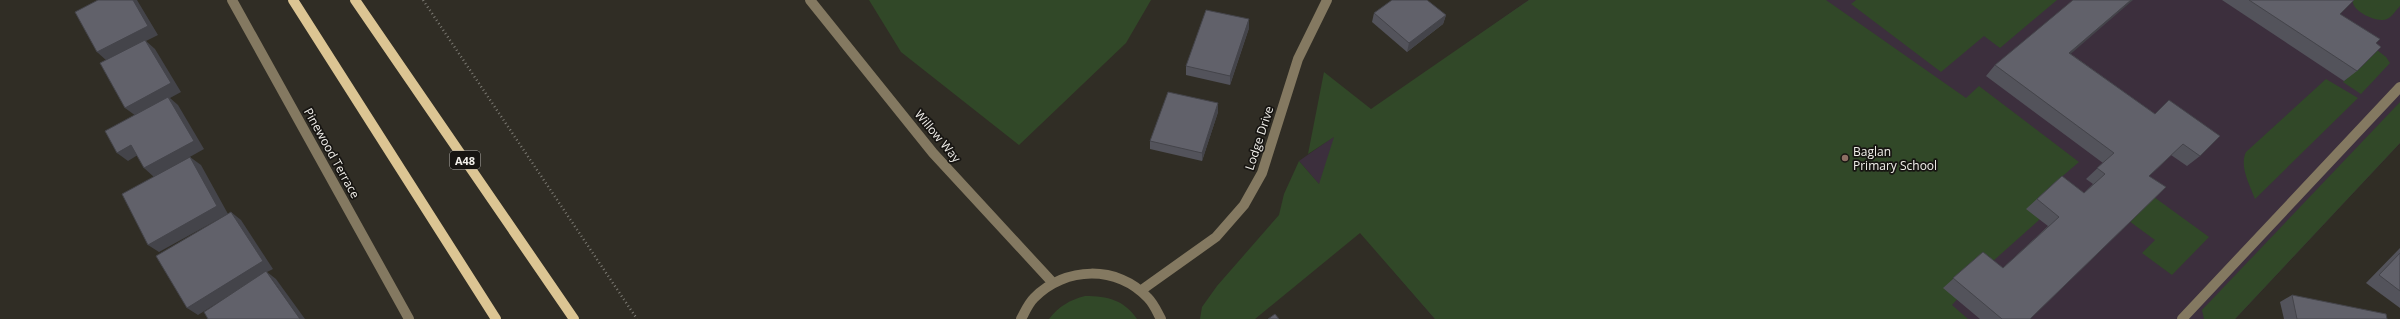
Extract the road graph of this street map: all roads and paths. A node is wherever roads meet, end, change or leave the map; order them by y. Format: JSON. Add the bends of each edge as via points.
{"nodes":[{"id":1,"x":232,"y":0,"type":"edge"},
{"id":2,"x":293,"y":0,"type":"edge"},
{"id":3,"x":355,"y":0,"type":"edge"},
{"id":4,"x":423,"y":0,"type":"edge"},
{"id":5,"x":810,"y":0,"type":"edge"},
{"id":6,"x":1327,"y":0,"type":"edge"},
{"id":7,"x":2400,"y":87,"type":"edge"},
{"id":8,"x":1053,"y":283,"type":"junction"},
{"id":9,"x":1143,"y":290,"type":"junction"},
{"id":10,"x":409,"y":319,"type":"edge"},
{"id":11,"x":496,"y":319,"type":"edge"},
{"id":12,"x":574,"y":319,"type":"edge"},
{"id":13,"x":637,"y":319,"type":"edge"},
{"id":14,"x":1021,"y":319,"type":"edge"},
{"id":15,"x":1161,"y":319,"type":"edge"},
{"id":16,"x":2182,"y":319,"type":"edge"}],
"edges":[{"from":1,"to":10,"type":"street","name":"Pinewood Terrace"},
{"from":2,"to":11,"type":"main road"},
{"from":3,"to":12,"type":"main road","number":"A48"},
{"from":4,"to":13,"type":"path"},
{"from":5,"to":8,"type":"street","name":"Willow Way","via":[[933,153]]},
{"from":6,"to":9,"type":"street","name":"Lodge Drive","via":[[1298,59],[1262,174],[1244,205],[1216,237]]},
{"from":7,"to":16,"type":"street"},
{"from":8,"to":9,"type":"street","via":[[1076,274],[1100,273],[1123,278]]},
{"from":8,"to":14,"type":"street","via":[[1034,298]]},
{"from":9,"to":15,"type":"street","via":[[1156,306]]}]}
